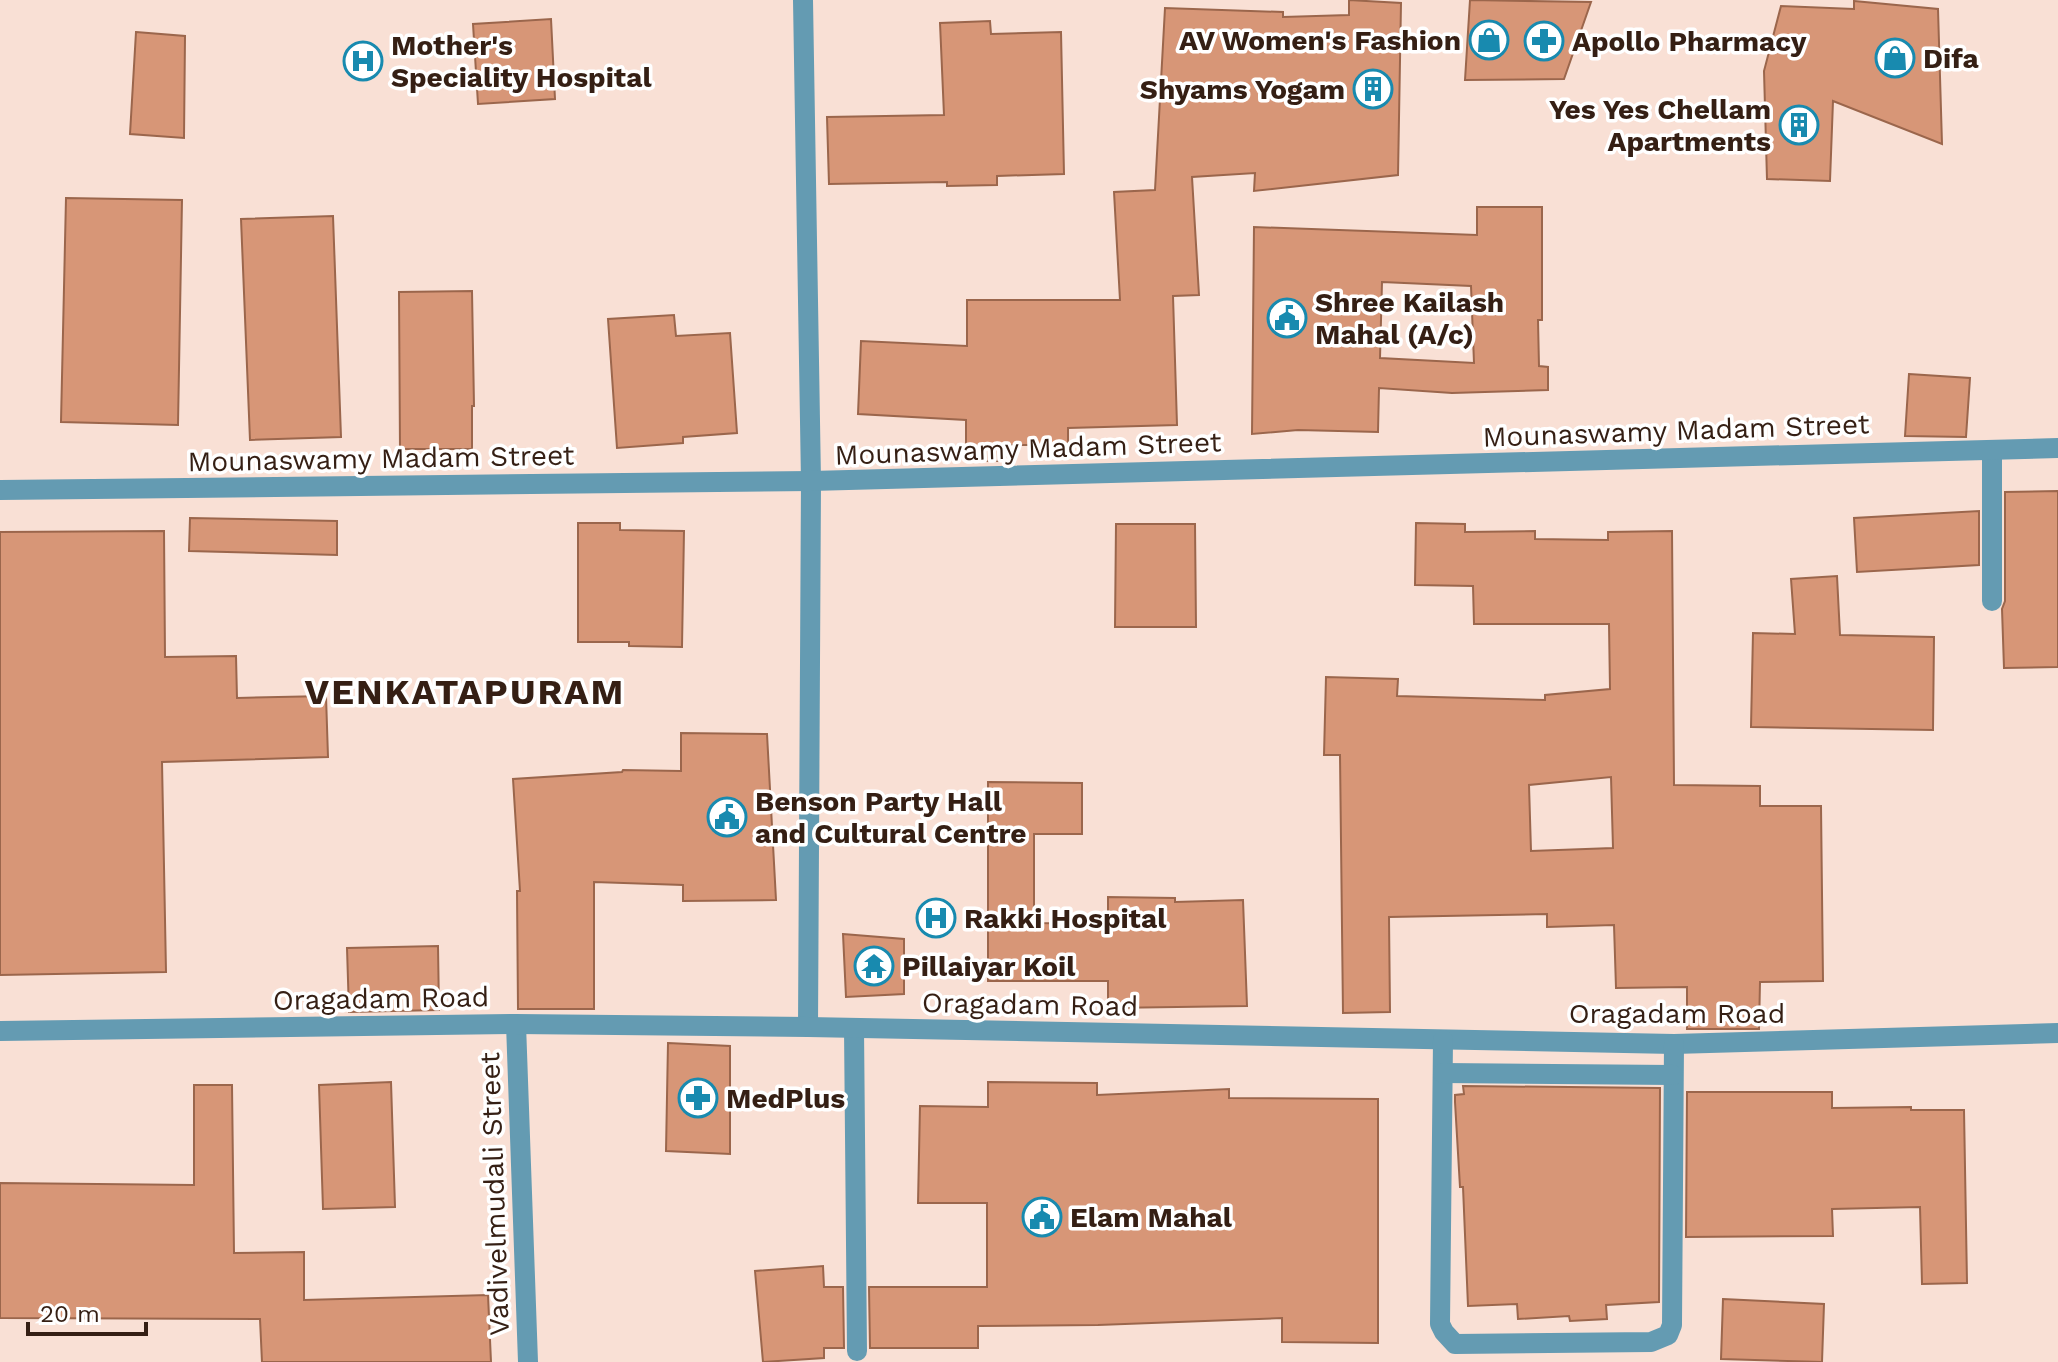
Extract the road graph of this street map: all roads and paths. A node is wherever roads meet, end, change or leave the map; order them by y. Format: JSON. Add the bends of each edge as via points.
{"nodes":[{"id":1,"x":803,"y":0,"type":"edge"},
{"id":2,"x":2058,"y":448,"type":"edge"},
{"id":3,"x":1992,"y":450,"type":"junction"},
{"id":4,"x":811,"y":481,"type":"junction"},
{"id":5,"x":0,"y":490,"type":"edge"},
{"id":6,"x":1992,"y":601,"type":"dead end"},
{"id":7,"x":516,"y":1024,"type":"junction"},
{"id":8,"x":808,"y":1027,"type":"junction"},
{"id":9,"x":854,"y":1028,"type":"junction"},
{"id":10,"x":0,"y":1031,"type":"edge"},
{"id":11,"x":2058,"y":1033,"type":"edge"},
{"id":12,"x":1443,"y":1040,"type":"junction"},
{"id":13,"x":1674,"y":1044,"type":"junction"},
{"id":14,"x":1443,"y":1073,"type":"junction"},
{"id":15,"x":1673,"y":1075,"type":"junction"},
{"id":16,"x":857,"y":1351,"type":"dead end"},
{"id":17,"x":528,"y":1362,"type":"edge"}],
"edges":[{"from":1,"to":4,"type":"street"},
{"from":2,"to":3,"type":"street","name":"Mounaswamy Madam Street"},
{"from":3,"to":4,"type":"street","name":"Mounaswamy Madam Street"},
{"from":3,"to":6,"type":"street"},
{"from":4,"to":5,"type":"street","name":"Mounaswamy Madam Street"},
{"from":4,"to":8,"type":"street"},
{"from":7,"to":8,"type":"street","name":"Oragadam Road"},
{"from":7,"to":10,"type":"street","name":"Oragadam Road"},
{"from":7,"to":17,"type":"street","name":"Vadivelmudali Street"},
{"from":8,"to":9,"type":"street","name":"Oragadam Road"},
{"from":9,"to":12,"type":"street","name":"Oragadam Road"},
{"from":9,"to":16,"type":"street"},
{"from":11,"to":13,"type":"street","name":"Oragadam Road"},
{"from":12,"to":13,"type":"street","name":"Oragadam Road"},
{"from":12,"to":14,"type":"street"},
{"from":13,"to":15,"type":"street"},
{"from":14,"to":15,"type":"street"},
{"from":14,"to":15,"type":"street","via":[[1440,1324],[1455,1344],[1651,1342],[1668,1335]]}]}
